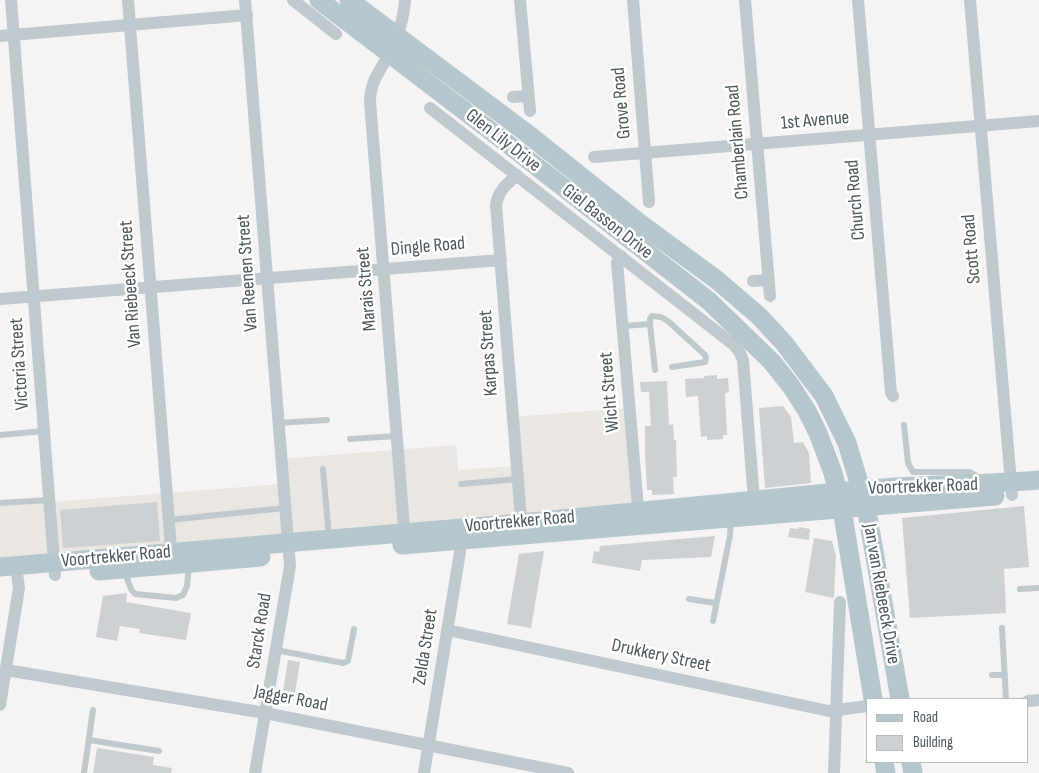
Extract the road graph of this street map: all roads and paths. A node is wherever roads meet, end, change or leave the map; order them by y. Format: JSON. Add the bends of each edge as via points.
{"nodes":[{"id":1,"x":11,"y":0,"type":"edge"},
{"id":2,"x":128,"y":0,"type":"edge"},
{"id":3,"x":245,"y":0,"type":"edge"},
{"id":4,"x":293,"y":0,"type":"edge"},
{"id":5,"x":319,"y":0,"type":"edge"},
{"id":6,"x":348,"y":0,"type":"edge"},
{"id":7,"x":404,"y":0,"type":"edge"},
{"id":8,"x":520,"y":0,"type":"edge"},
{"id":9,"x":633,"y":0,"type":"edge"},
{"id":10,"x":745,"y":0,"type":"edge"},
{"id":11,"x":858,"y":0,"type":"edge"},
{"id":12,"x":970,"y":0,"type":"edge"},
{"id":13,"x":247,"y":16,"type":"junction"},
{"id":14,"x":130,"y":25,"type":"junction"},
{"id":15,"x":336,"y":34,"type":"dead end"},
{"id":16,"x":14,"y":35,"type":"junction"},
{"id":17,"x":0,"y":36,"type":"edge"},
{"id":18,"x":396,"y":37,"type":"junction"},
{"id":19,"x":388,"y":54,"type":"junction"},
{"id":20,"x":528,"y":96,"type":"junction"},
{"id":21,"x":513,"y":97,"type":"dead end"},
{"id":22,"x":430,"y":108,"type":"dead end"},
{"id":23,"x":530,"y":111,"type":"dead end"},
{"id":24,"x":1039,"y":121,"type":"edge"},
{"id":25,"x":980,"y":126,"type":"junction"},
{"id":26,"x":870,"y":135,"type":"junction"},
{"id":27,"x":757,"y":145,"type":"junction"},
{"id":28,"x":645,"y":153,"type":"junction"},
{"id":29,"x":594,"y":157,"type":"dead end"},
{"id":30,"x":517,"y":175,"type":"junction"},
{"id":31,"x":649,"y":202,"type":"dead end"},
{"id":32,"x":621,"y":256,"type":"junction"},
{"id":33,"x":501,"y":260,"type":"junction"},
{"id":34,"x":384,"y":269,"type":"junction"},
{"id":35,"x":267,"y":278,"type":"junction"},
{"id":36,"x":769,"y":280,"type":"junction"},
{"id":37,"x":753,"y":281,"type":"dead end"},
{"id":38,"x":150,"y":288,"type":"junction"},
{"id":39,"x":34,"y":296,"type":"junction"},
{"id":40,"x":770,"y":296,"type":"dead end"},
{"id":41,"x":0,"y":299,"type":"edge"},
{"id":42,"x":650,"y":324,"type":"junction"},
{"id":43,"x":623,"y":326,"type":"junction"},
{"id":44,"x":672,"y":367,"type":"dead end"},
{"id":45,"x":655,"y":370,"type":"dead end"},
{"id":46,"x":893,"y":396,"type":"dead end"},
{"id":47,"x":327,"y":420,"type":"dead end"},
{"id":48,"x":278,"y":423,"type":"junction"},
{"id":49,"x":904,"y":425,"type":"dead end"},
{"id":50,"x":44,"y":432,"type":"junction"},
{"id":51,"x":0,"y":435,"type":"edge"},
{"id":52,"x":397,"y":436,"type":"junction"},
{"id":53,"x":350,"y":439,"type":"dead end"},
{"id":54,"x":324,"y":469,"type":"dead end"},
{"id":55,"x":518,"y":479,"type":"junction"},
{"id":56,"x":1039,"y":480,"type":"edge"},
{"id":57,"x":461,"y":484,"type":"dead end"},
{"id":58,"x":979,"y":484,"type":"junction"},
{"id":59,"x":1012,"y":489,"type":"junction"},
{"id":60,"x":1039,"y":492,"type":"edge"},
{"id":61,"x":863,"y":497,"type":"junction"},
{"id":62,"x":49,"y":500,"type":"junction"},
{"id":63,"x":754,"y":500,"type":"junction"},
{"id":64,"x":840,"y":500,"type":"junction"},
{"id":65,"x":949,"y":500,"type":"junction"},
{"id":66,"x":0,"y":503,"type":"edge"},
{"id":67,"x":285,"y":508,"type":"junction"},
{"id":68,"x":731,"y":518,"type":"junction"},
{"id":69,"x":639,"y":519,"type":"junction"},
{"id":70,"x":169,"y":520,"type":"junction"},
{"id":71,"x":522,"y":529,"type":"junction"},
{"id":72,"x":461,"y":534,"type":"junction"},
{"id":73,"x":329,"y":539,"type":"junction"},
{"id":74,"x":405,"y":539,"type":"junction"},
{"id":75,"x":288,"y":548,"type":"junction"},
{"id":76,"x":874,"y":555,"type":"junction"},
{"id":77,"x":177,"y":560,"type":"junction"},
{"id":78,"x":54,"y":569,"type":"junction"},
{"id":79,"x":124,"y":569,"type":"junction"},
{"id":80,"x":8,"y":573,"type":"edge"},
{"id":81,"x":1039,"y":588,"type":"edge"},
{"id":82,"x":1020,"y":589,"type":"dead end"},
{"id":83,"x":689,"y":599,"type":"dead end"},
{"id":84,"x":840,"y":602,"type":"dead end"},
{"id":85,"x":716,"y":603,"type":"junction"},
{"id":86,"x":713,"y":621,"type":"dead end"},
{"id":87,"x":1002,"y":628,"type":"dead end"},
{"id":88,"x":354,"y":629,"type":"dead end"},
{"id":89,"x":447,"y":630,"type":"junction"},
{"id":90,"x":276,"y":650,"type":"junction"},
{"id":91,"x":6,"y":670,"type":"junction"},
{"id":92,"x":1005,"y":675,"type":"junction"},
{"id":93,"x":992,"y":676,"type":"dead end"},
{"id":94,"x":873,"y":698,"type":"edge"},
{"id":95,"x":900,"y":698,"type":"edge"},
{"id":96,"x":1006,"y":698,"type":"edge"},
{"id":97,"x":0,"y":705,"type":"edge"},
{"id":98,"x":866,"y":706,"type":"edge"},
{"id":99,"x":93,"y":710,"type":"dead end"},
{"id":100,"x":837,"y":710,"type":"junction"},
{"id":101,"x":265,"y":713,"type":"junction"},
{"id":102,"x":89,"y":740,"type":"junction"},
{"id":103,"x":428,"y":745,"type":"junction"},
{"id":104,"x":159,"y":751,"type":"dead end"},
{"id":105,"x":84,"y":773,"type":"edge"},
{"id":106,"x":255,"y":773,"type":"edge"},
{"id":107,"x":424,"y":773,"type":"edge"},
{"id":108,"x":568,"y":773,"type":"edge"},
{"id":109,"x":834,"y":773,"type":"edge"}],
"edges":[{"from":1,"to":16,"type":"street","name":"Victoria Street"},
{"from":2,"to":14,"type":"street","name":"Van Riebeeck Street"},
{"from":3,"to":13,"type":"street","name":"Van Reenen Street"},
{"from":4,"to":15,"type":"street"},
{"from":5,"to":19,"type":"main road","name":"Giel Basson Drive"},
{"from":6,"to":18,"type":"main road","name":"Giel Basson Drive"},
{"from":7,"to":18,"type":"street","name":"Marais Street"},
{"from":8,"to":20,"type":"street"},
{"from":9,"to":28,"type":"street","name":"Grove Road"},
{"from":10,"to":27,"type":"street","name":"Chamberlain Road"},
{"from":11,"to":26,"type":"street","name":"Church Road"},
{"from":12,"to":25,"type":"street","name":"Scott Road"},
{"from":13,"to":14,"type":"street"},
{"from":13,"to":35,"type":"street","name":"Van Reenen Street"},
{"from":14,"to":16,"type":"street"},
{"from":14,"to":38,"type":"street","name":"Van Riebeeck Street"},
{"from":16,"to":17,"type":"street"},
{"from":16,"to":39,"type":"street","name":"Victoria Street"},
{"from":18,"to":19,"type":"street","name":"Marais Street"},
{"from":18,"to":61,"type":"main road","name":"Giel Basson Drive","via":[[524,131],[759,316],[824,396],[847,443]]},
{"from":19,"to":34,"type":"street","name":"Marais Street","via":[[373,81],[370,95]]},
{"from":19,"to":64,"type":"main road","name":"Giel Basson Drive","via":[[709,302],[756,344],[792,386],[807,411],[821,441]]},
{"from":20,"to":21,"type":"street"},
{"from":20,"to":23,"type":"street"},
{"from":22,"to":30,"type":"street","name":"Glen Lily Drive"},
{"from":24,"to":25,"type":"street","name":"1st Avenue"},
{"from":25,"to":26,"type":"street","name":"1st Avenue"},
{"from":25,"to":59,"type":"street","name":"Scott Road"},
{"from":26,"to":27,"type":"street","name":"1st Avenue"},
{"from":26,"to":46,"type":"street","name":"Church Road"},
{"from":27,"to":28,"type":"street","name":"1st Avenue"},
{"from":27,"to":36,"type":"street","name":"Chamberlain Road"},
{"from":28,"to":29,"type":"street","name":"1st Avenue"},
{"from":28,"to":31,"type":"street","name":"Grove Road"},
{"from":30,"to":32,"type":"street","name":"Glen Lily Drive"},
{"from":30,"to":33,"type":"street","name":"Karpas Street","via":[[497,197]]},
{"from":32,"to":43,"type":"street","name":"Wicht Street","via":[[617,262]]},
{"from":32,"to":63,"type":"street","name":"Glen Lily Drive","via":[[740,353]]},
{"from":33,"to":34,"type":"street","name":"Dingle Road"},
{"from":33,"to":55,"type":"street","name":"Karpas Street"},
{"from":34,"to":35,"type":"street","name":"Dingle Road"},
{"from":34,"to":52,"type":"street","name":"Marais Street"},
{"from":35,"to":38,"type":"street","name":"Dingle Road"},
{"from":35,"to":48,"type":"street","name":"Van Reenen Street"},
{"from":36,"to":37,"type":"street"},
{"from":36,"to":40,"type":"street","name":"Chamberlain Road"},
{"from":38,"to":39,"type":"street","name":"Dingle Road"},
{"from":38,"to":70,"type":"street","name":"Van Riebeeck Street"},
{"from":39,"to":41,"type":"street","name":"Dingle Road"},
{"from":39,"to":50,"type":"street","name":"Victoria Street"},
{"from":42,"to":43,"type":"lane"},
{"from":42,"to":44,"type":"lane","via":[[652,316],[661,317],[705,355],[705,362]]},
{"from":42,"to":45,"type":"lane"},
{"from":43,"to":69,"type":"street","name":"Wicht Street"},
{"from":47,"to":48,"type":"lane"},
{"from":48,"to":67,"type":"street","name":"Van Reenen Street"},
{"from":49,"to":58,"type":"lane","via":[[908,463],[913,472],[970,472]]},
{"from":50,"to":51,"type":"lane"},
{"from":50,"to":62,"type":"street","name":"Victoria Street"},
{"from":52,"to":53,"type":"lane"},
{"from":52,"to":74,"type":"street","name":"Marais Street"},
{"from":54,"to":73,"type":"lane"},
{"from":55,"to":57,"type":"lane"},
{"from":55,"to":71,"type":"street","name":"Karpas Street"},
{"from":56,"to":59,"type":"main road","name":"Voortrekker Road"},
{"from":58,"to":59,"type":"main road","name":"Voortrekker Road"},
{"from":58,"to":61,"type":"main road","name":"Voortrekker Road","via":[[919,484]]},
{"from":59,"to":60,"type":"main road","name":"Voortrekker Road"},
{"from":59,"to":65,"type":"main road","name":"Voortrekker Road"},
{"from":61,"to":64,"type":"main road","name":"Voortrekker Road"},
{"from":61,"to":65,"type":"main road","name":"Voortrekker Road"},
{"from":61,"to":76,"type":"main road","name":"Jan van Riebeeck Drive"},
{"from":62,"to":66,"type":"lane"},
{"from":62,"to":78,"type":"street","name":"Victoria Street"},
{"from":63,"to":64,"type":"main road","name":"Voortrekker Road"},
{"from":63,"to":69,"type":"main road","name":"Voortrekker Road"},
{"from":64,"to":68,"type":"main road","name":"Voortrekker Road"},
{"from":64,"to":94,"type":"main road","name":"Jan van Riebeeck Drive"},
{"from":65,"to":76,"type":"main road","via":[[926,508],[887,513],[879,522]]},
{"from":67,"to":70,"type":"lane"},
{"from":67,"to":75,"type":"street","name":"Van Reenen Street"},
{"from":68,"to":69,"type":"main road","name":"Voortrekker Road"},
{"from":68,"to":85,"type":"lane"},
{"from":69,"to":71,"type":"main road","name":"Voortrekker Road"},
{"from":70,"to":77,"type":"street","name":"Van Riebeeck Street"},
{"from":71,"to":72,"type":"main road","name":"Voortrekker Road"},
{"from":72,"to":74,"type":"main road","name":"Voortrekker Road"},
{"from":72,"to":89,"type":"street","name":"Zelda Street"},
{"from":73,"to":74,"type":"main road","name":"Voortrekker Road"},
{"from":73,"to":75,"type":"main road","name":"Voortrekker Road"},
{"from":74,"to":75,"type":"main road","name":"Voortrekker Road"},
{"from":75,"to":77,"type":"main road","name":"Voortrekker Road"},
{"from":75,"to":90,"type":"street","name":"Starck Road","via":[[290,566]]},
{"from":76,"to":95,"type":"main road","name":"Jan van Riebeeck Drive"},
{"from":77,"to":78,"type":"main road","name":"Voortrekker Road"},
{"from":77,"to":79,"type":"main road","name":"Voortrekker Road"},
{"from":77,"to":79,"type":"lane","via":[[186,590],[176,598],[135,594]]},
{"from":78,"to":79,"type":"main road","name":"Voortrekker Road"},
{"from":78,"to":80,"type":"main road","name":"Voortrekker Road"},
{"from":80,"to":91,"type":"street","via":[[19,588]]},
{"from":81,"to":82,"type":"lane"},
{"from":83,"to":85,"type":"lane"},
{"from":84,"to":100,"type":"street"},
{"from":85,"to":86,"type":"lane"},
{"from":87,"to":92,"type":"lane"},
{"from":88,"to":90,"type":"lane","via":[[348,662]]},
{"from":89,"to":100,"type":"street","name":"Drukkery Street","via":[[819,709]]},
{"from":89,"to":103,"type":"street","name":"Zelda Street"},
{"from":90,"to":101,"type":"street","name":"Starck Road"},
{"from":91,"to":97,"type":"street"},
{"from":91,"to":101,"type":"street","name":"Jagger Road"},
{"from":92,"to":93,"type":"lane"},
{"from":92,"to":96,"type":"lane"},
{"from":98,"to":100,"type":"street","name":"Drukkery Street"},
{"from":99,"to":102,"type":"lane"},
{"from":100,"to":109,"type":"street"},
{"from":101,"to":103,"type":"street","name":"Jagger Road"},
{"from":101,"to":106,"type":"street","name":"Starck Road"},
{"from":102,"to":104,"type":"lane"},
{"from":102,"to":105,"type":"lane"},
{"from":103,"to":107,"type":"street","name":"Zelda Street"},
{"from":103,"to":108,"type":"street","name":"Jagger Road"}]}
